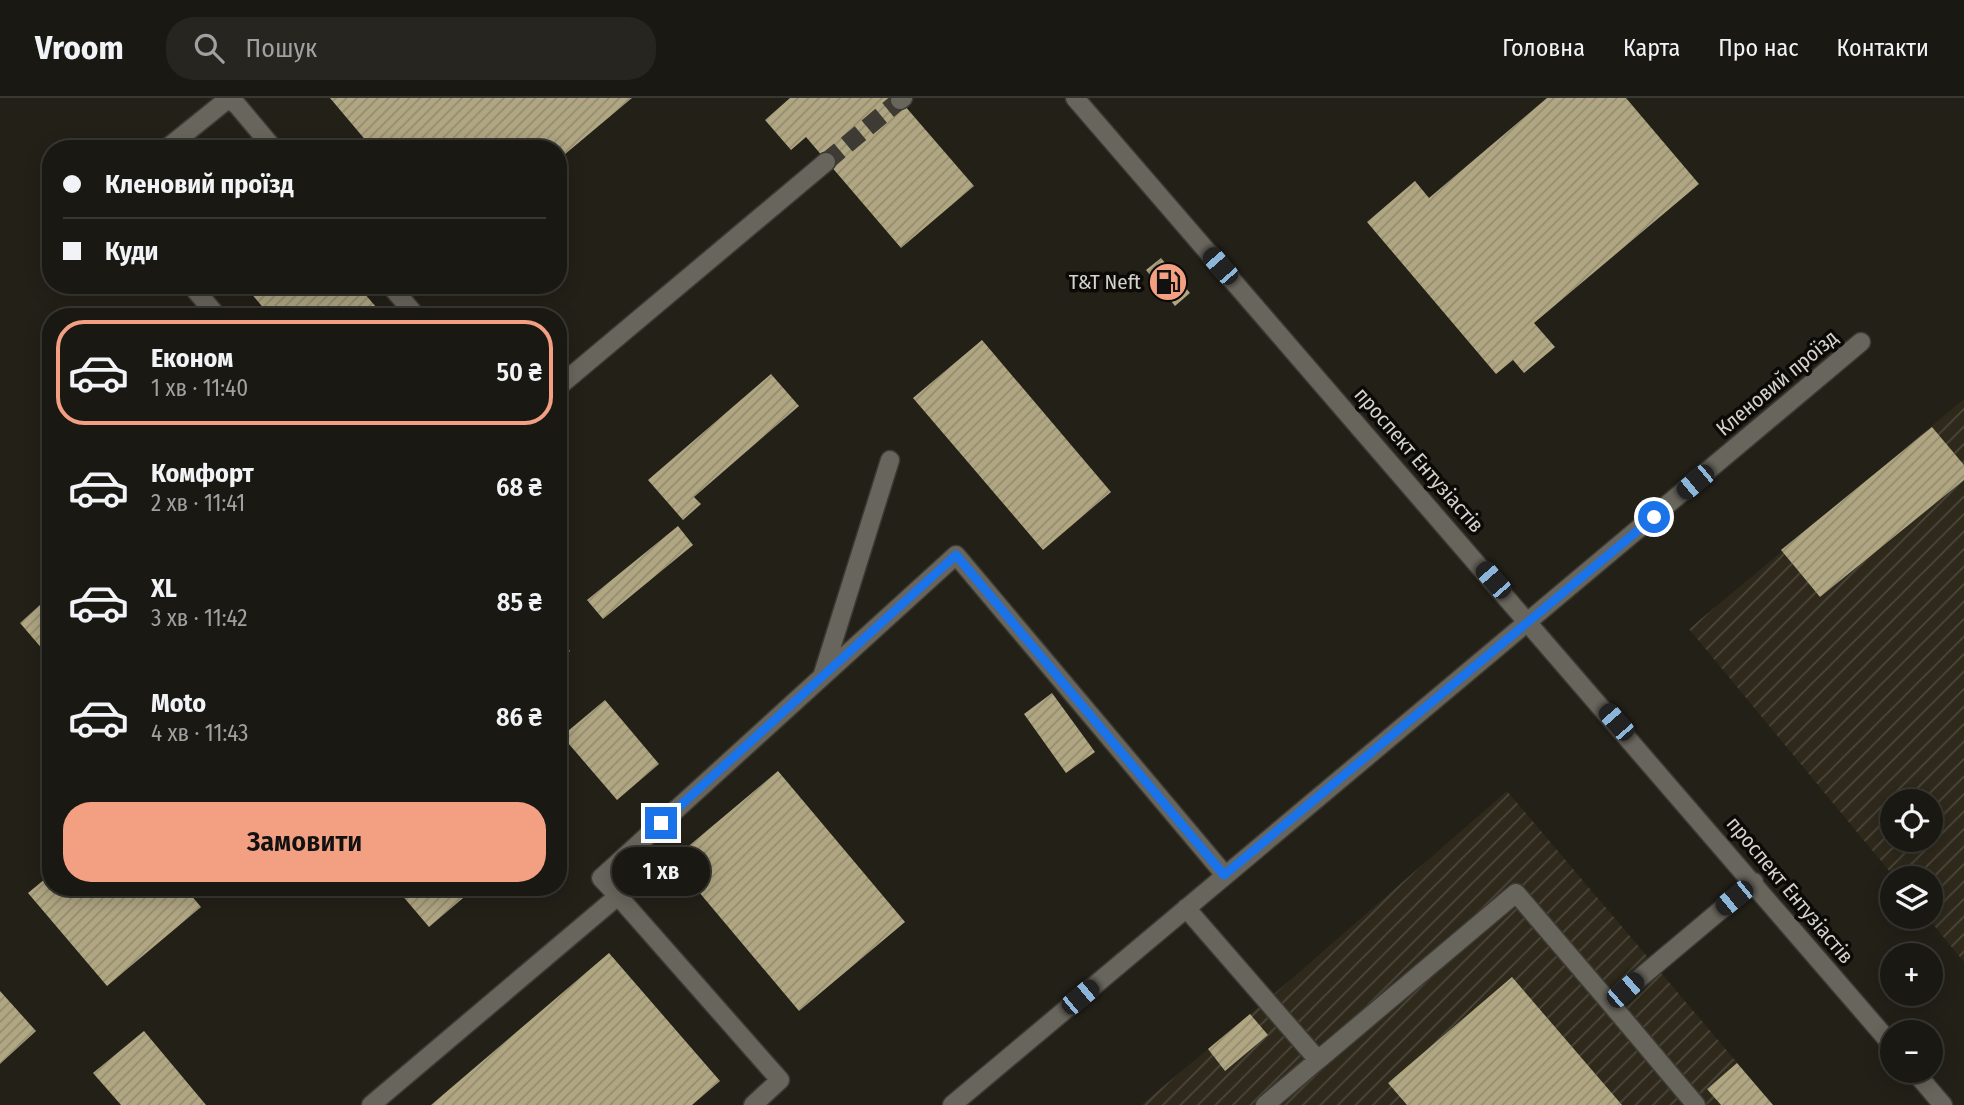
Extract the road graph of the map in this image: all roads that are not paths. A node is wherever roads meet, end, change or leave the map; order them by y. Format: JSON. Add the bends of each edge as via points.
{"nodes":[{"id":1,"x":1075,"y":98,"type":"edge"},
{"id":2,"x":177,"y":140,"type":"edge"},
{"id":3,"x":266,"y":140,"type":"edge"},
{"id":4,"x":826,"y":162,"type":"tunnel mouth"},
{"id":5,"x":199,"y":294,"type":"edge"},
{"id":6,"x":398,"y":294,"type":"edge"},
{"id":7,"x":210,"y":308,"type":"edge"},
{"id":8,"x":409,"y":308,"type":"edge"},
{"id":9,"x":1861,"y":342,"type":"dead end"},
{"id":10,"x":567,"y":379,"type":"edge"},
{"id":11,"x":890,"y":460,"type":"dead end"},
{"id":12,"x":1530,"y":622,"type":"junction"},
{"id":13,"x":822,"y":677,"type":"junction"},
{"id":14,"x":1224,"y":875,"type":"junction"},
{"id":15,"x":1754,"y":882,"type":"junction"},
{"id":16,"x":618,"y":896,"type":"junction"},
{"id":17,"x":1186,"y":908,"type":"junction"},
{"id":18,"x":1610,"y":1003,"type":"junction"},
{"id":19,"x":1880,"y":1031,"type":"edge"},
{"id":20,"x":1318,"y":1060,"type":"junction"},
{"id":21,"x":1924,"y":1083,"type":"edge"},
{"id":22,"x":371,"y":1105,"type":"edge"},
{"id":23,"x":753,"y":1105,"type":"edge"},
{"id":24,"x":952,"y":1105,"type":"edge"},
{"id":25,"x":1265,"y":1105,"type":"edge"},
{"id":26,"x":1696,"y":1105,"type":"edge"},
{"id":27,"x":1943,"y":1105,"type":"edge"}],
"edges":[{"from":1,"to":12,"type":"street","name":"проспект Ентузіастів"},
{"from":2,"to":3,"type":"street","via":[[228,99]]},
{"from":4,"to":10,"type":"street"},
{"from":5,"to":7,"type":"street"},
{"from":6,"to":8,"type":"street"},
{"from":9,"to":12,"type":"street","name":"Кленовий проїзд"},
{"from":11,"to":13,"type":"street"},
{"from":12,"to":14,"type":"street","name":"Кленовий проїзд"},
{"from":12,"to":15,"type":"street","name":"проспект Ентузіастів"},
{"from":13,"to":14,"type":"street","via":[[956,555]]},
{"from":13,"to":16,"type":"street","via":[[601,878]]},
{"from":14,"to":17,"type":"street","name":"Кленовий проїзд"},
{"from":15,"to":18,"type":"street"},
{"from":15,"to":19,"type":"street","name":"проспект Ентузіастів"},
{"from":16,"to":22,"type":"street"},
{"from":16,"to":23,"type":"street","via":[[780,1080]]},
{"from":17,"to":20,"type":"street"},
{"from":17,"to":24,"type":"street","name":"Кленовий проїзд"},
{"from":18,"to":20,"type":"street","via":[[1516,893]]},
{"from":18,"to":26,"type":"street"},
{"from":20,"to":25,"type":"street"},
{"from":21,"to":27,"type":"street"}]}
